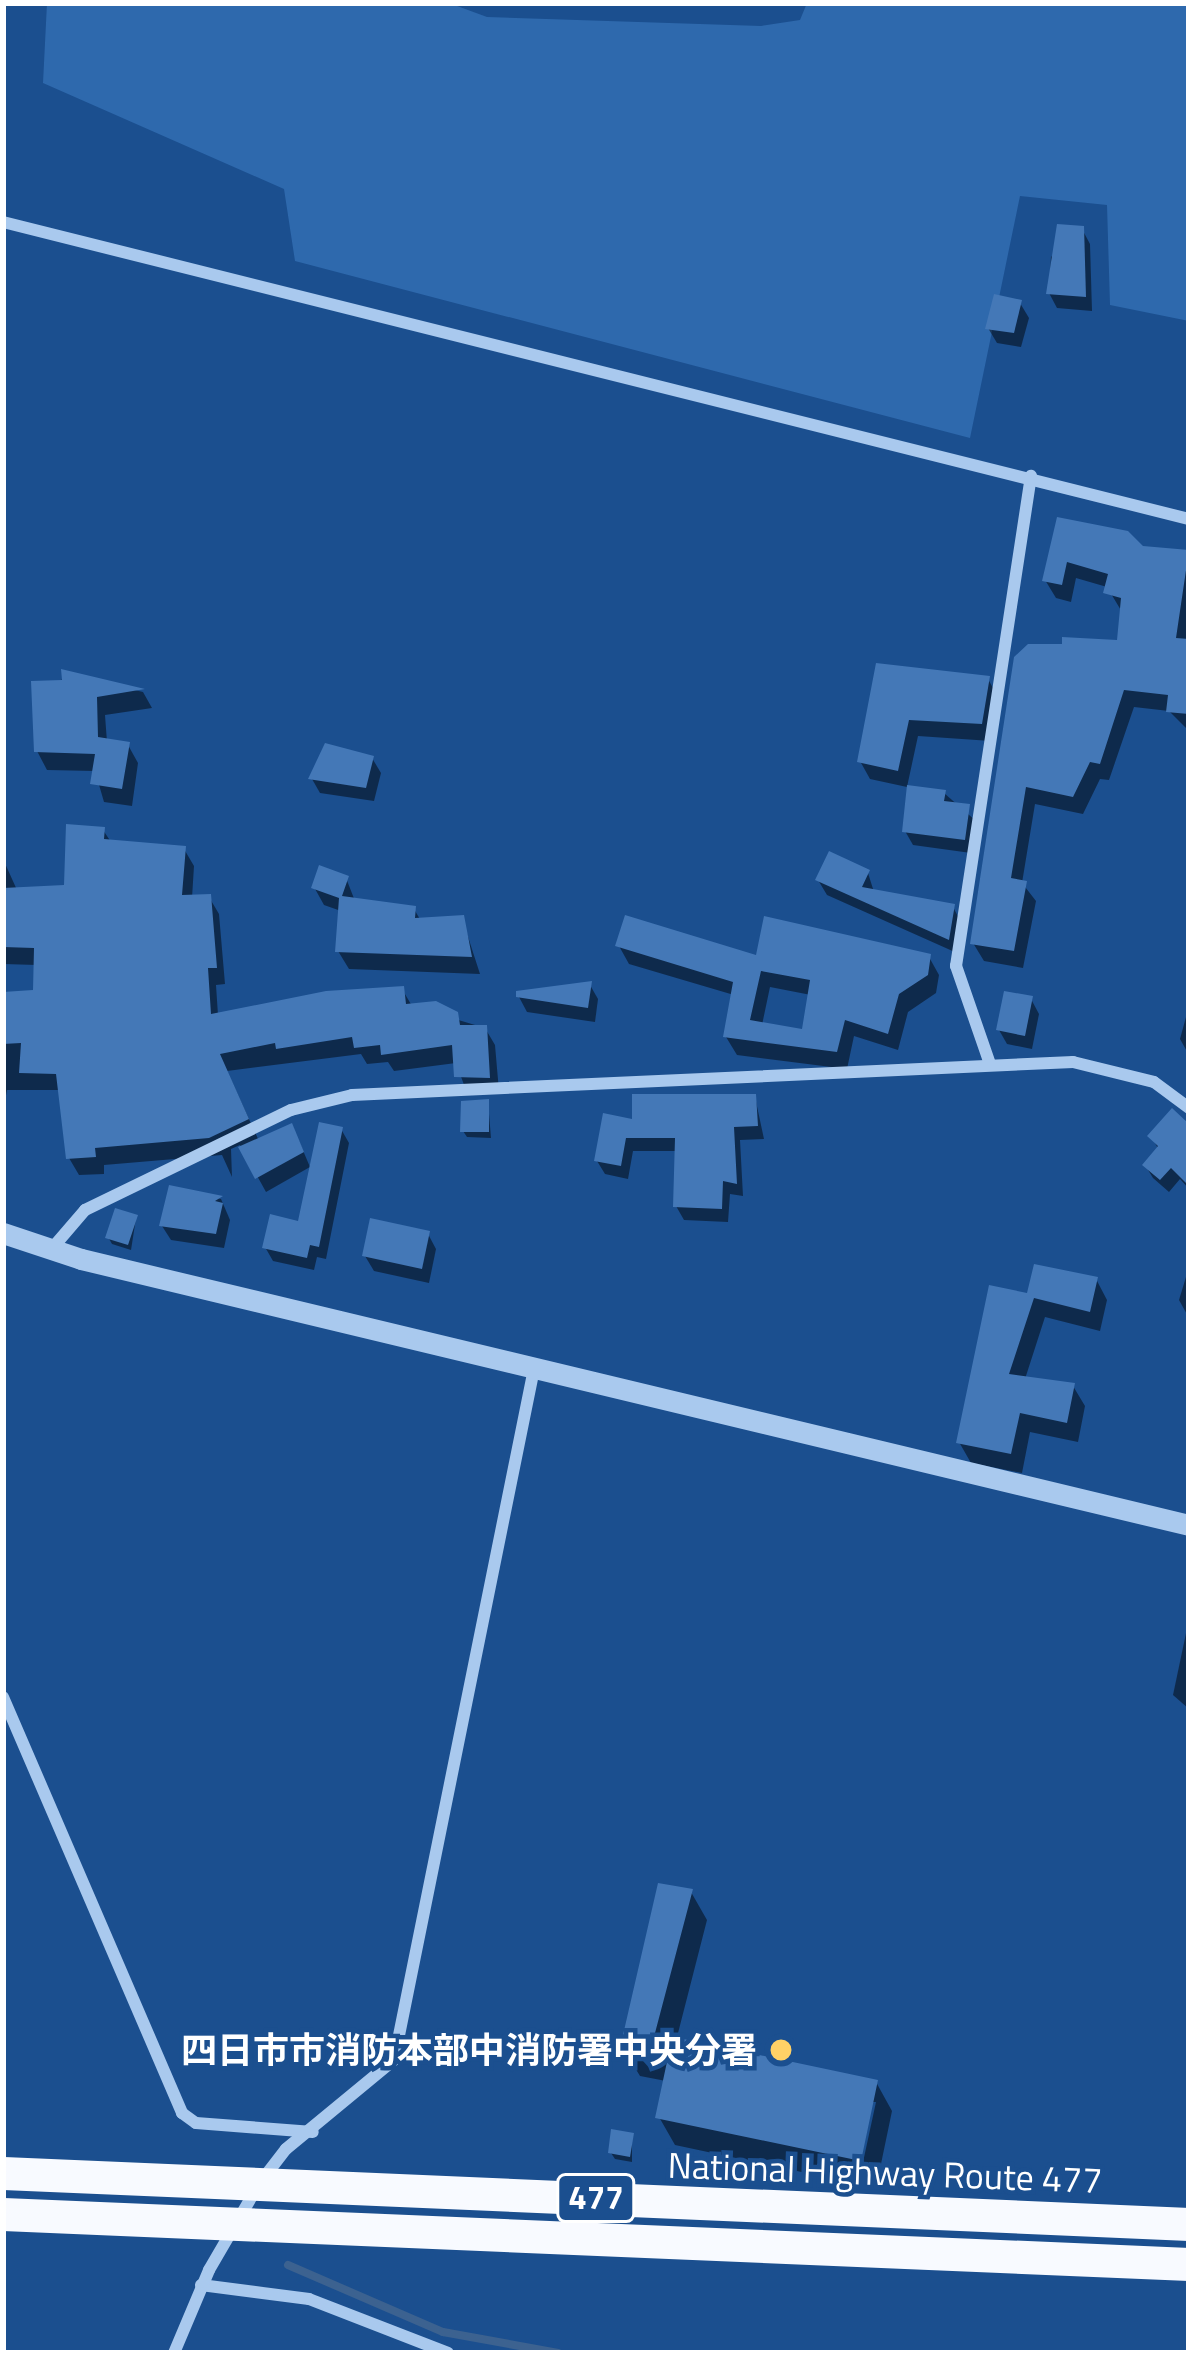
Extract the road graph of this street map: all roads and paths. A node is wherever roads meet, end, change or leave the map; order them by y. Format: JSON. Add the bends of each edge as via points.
{"nodes":[{"id":1,"x":3,"y":222,"type":"edge"},
{"id":2,"x":1031,"y":476,"type":"junction"},
{"id":3,"x":1189,"y":519,"type":"edge"},
{"id":4,"x":990,"y":1064,"type":"junction"},
{"id":5,"x":1189,"y":1108,"type":"edge"},
{"id":6,"x":3,"y":1233,"type":"edge"},
{"id":7,"x":55,"y":1245,"type":"junction"},
{"id":8,"x":534,"y":1369,"type":"junction"},
{"id":9,"x":1189,"y":1525,"type":"edge"},
{"id":10,"x":3,"y":1696,"type":"edge"},
{"id":11,"x":314,"y":2132,"type":"junction"},
{"id":12,"x":3,"y":2173,"type":"edge"},
{"id":13,"x":259,"y":2184,"type":"junction"},
{"id":14,"x":3,"y":2214,"type":"edge"},
{"id":15,"x":235,"y":2224,"type":"junction"},
{"id":16,"x":1189,"y":2224,"type":"edge"},
{"id":17,"x":1189,"y":2264,"type":"edge"},
{"id":18,"x":201,"y":2285,"type":"junction"},
{"id":19,"x":174,"y":2353,"type":"edge"},
{"id":20,"x":448,"y":2353,"type":"edge"}],
"edges":[{"from":1,"to":2,"type":"street"},
{"from":2,"to":3,"type":"street"},
{"from":2,"to":4,"type":"street","via":[[956,966]]},
{"from":4,"to":5,"type":"street","via":[[1073,1062],[1127,1073]]},
{"from":4,"to":7,"type":"street","via":[[352,1095],[291,1110],[85,1210]]},
{"from":6,"to":7,"type":"street"},
{"from":7,"to":8,"type":"street","via":[[81,1258]]},
{"from":8,"to":9,"type":"street"},
{"from":8,"to":11,"type":"street","via":[[394,2060]]},
{"from":10,"to":11,"type":"street","via":[[182,2113],[196,2123]]},
{"from":11,"to":13,"type":"street","via":[[286,2149]]},
{"from":12,"to":13,"type":"highway","name":"National Highway Route 477","number":"477"},
{"from":13,"to":15,"type":"street"},
{"from":13,"to":16,"type":"highway","name":"National Highway Route 477","number":"477"},
{"from":14,"to":15,"type":"highway","number":"477"},
{"from":15,"to":17,"type":"highway","number":"477"},
{"from":15,"to":18,"type":"street"},
{"from":18,"to":19,"type":"street"},
{"from":18,"to":20,"type":"street","via":[[309,2299]]}]}
